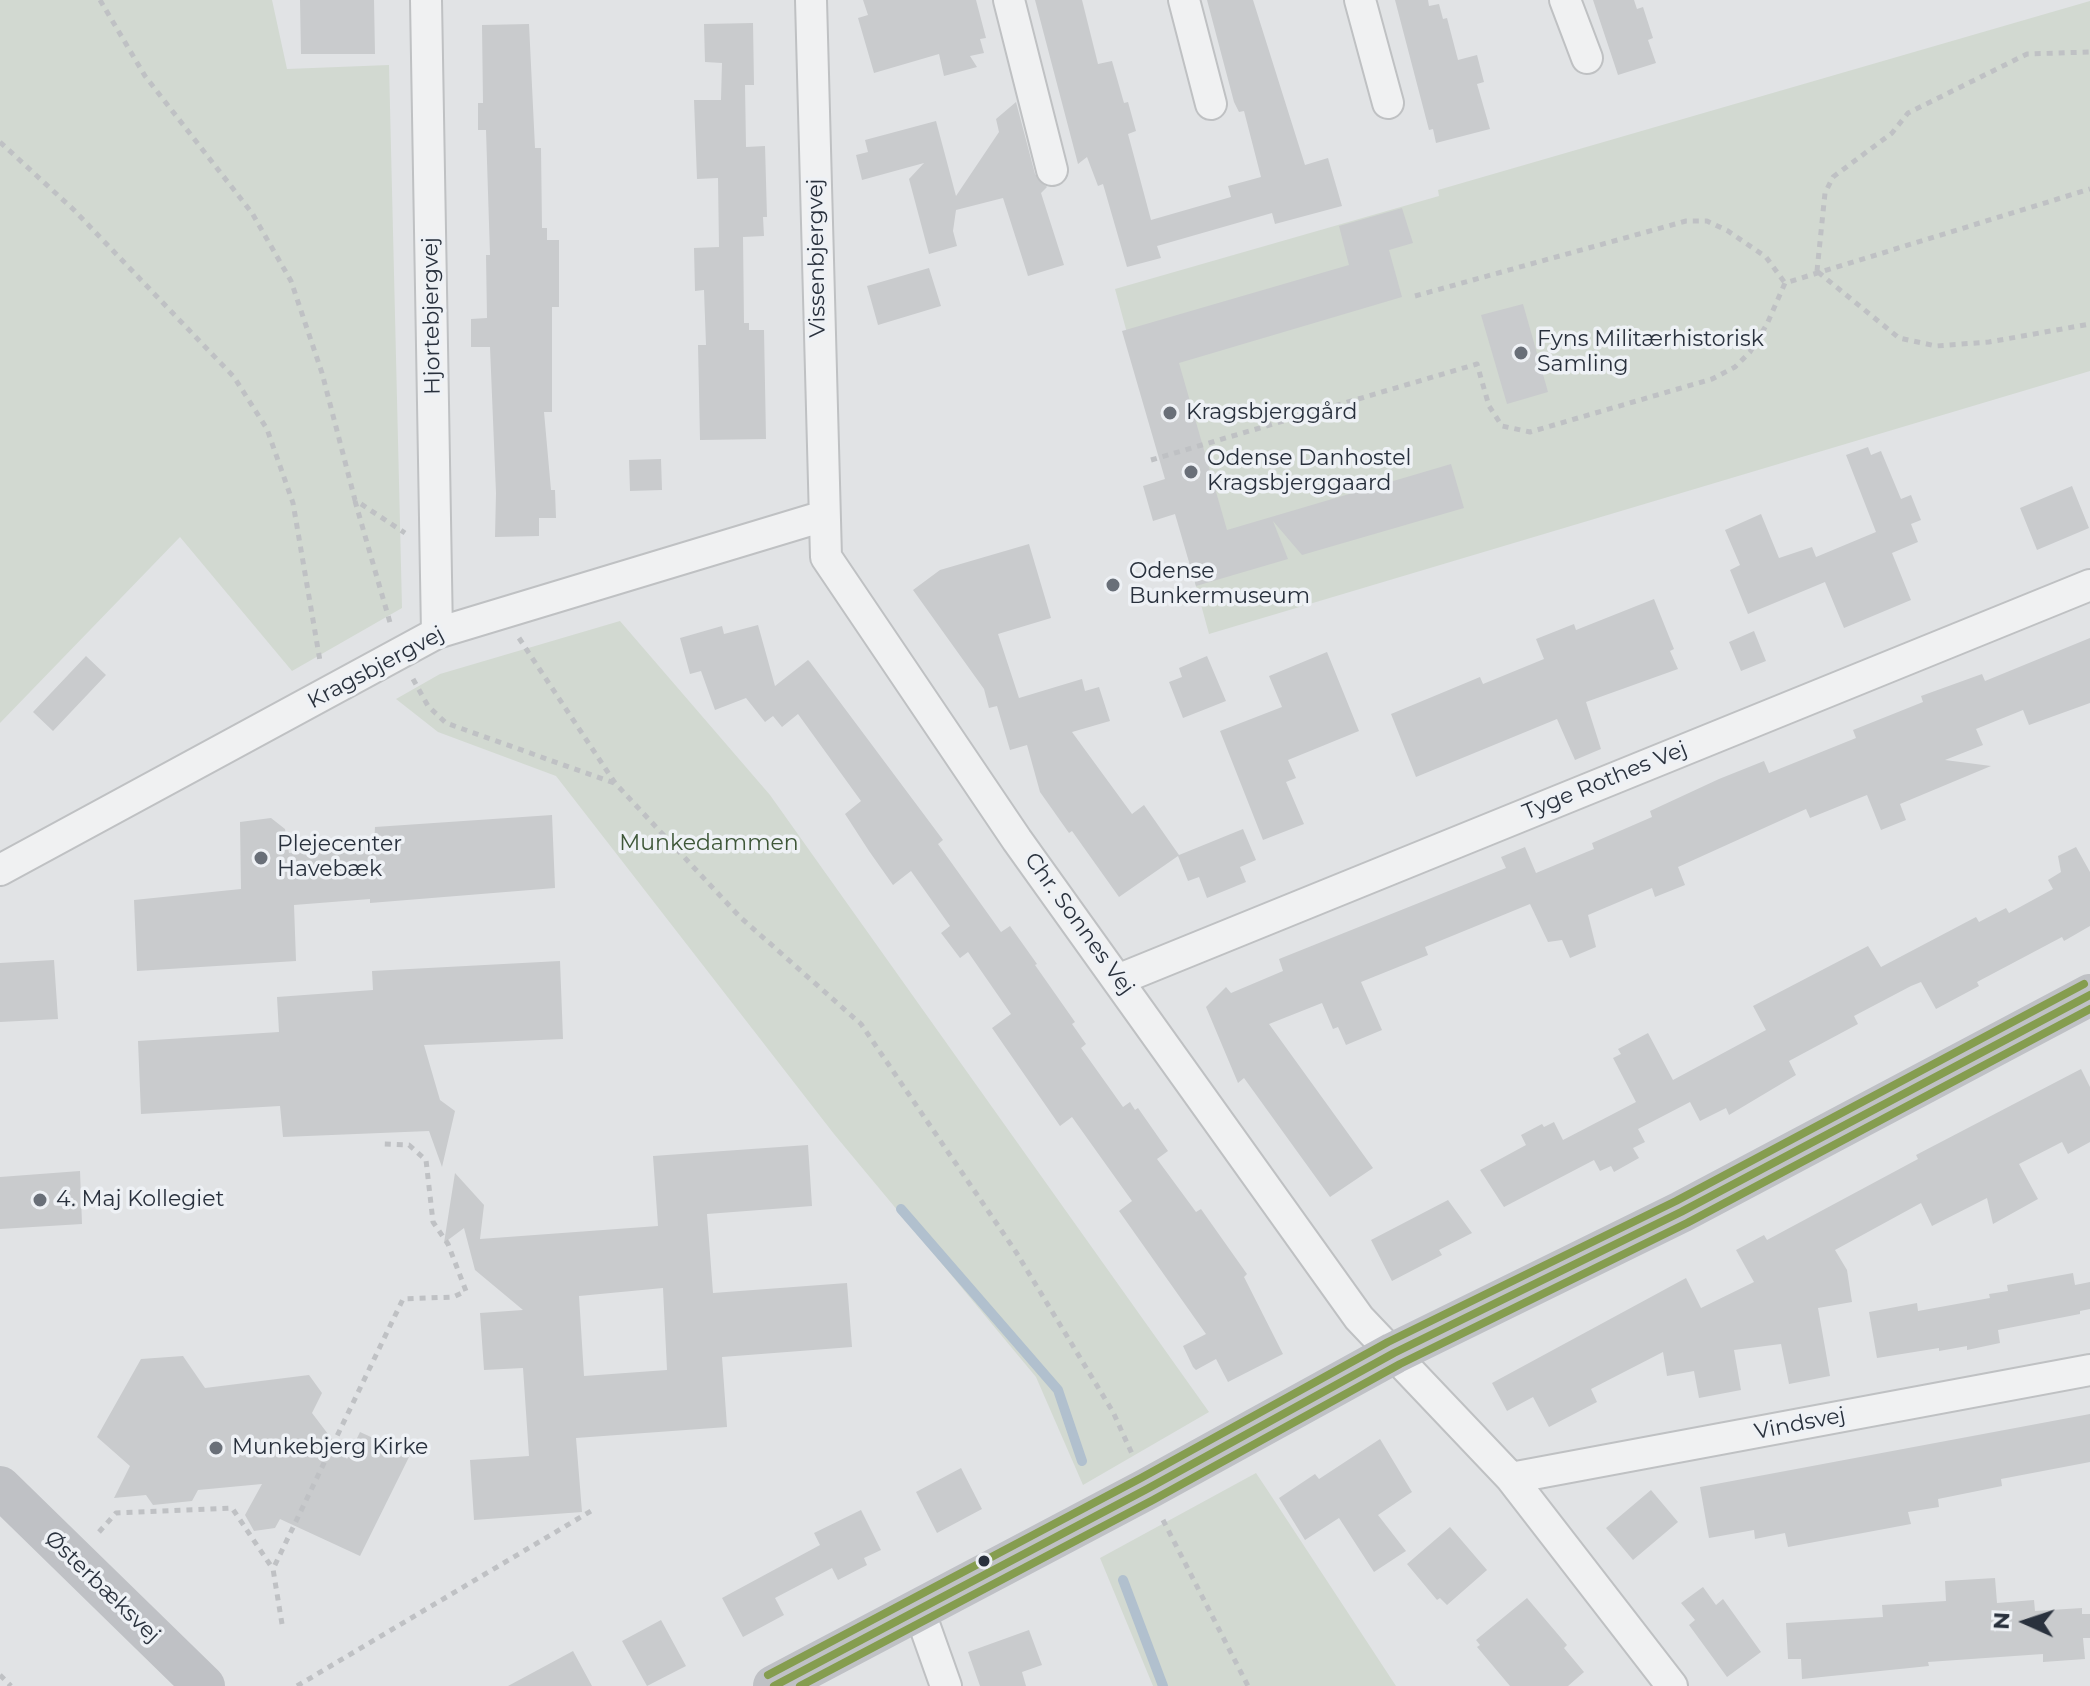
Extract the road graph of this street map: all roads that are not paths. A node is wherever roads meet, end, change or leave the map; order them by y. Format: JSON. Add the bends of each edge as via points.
{"nodes":[{"id":1,"x":426,"y":0,"type":"edge"},
{"id":2,"x":811,"y":0,"type":"edge"},
{"id":3,"x":1009,"y":0,"type":"edge"},
{"id":4,"x":1184,"y":0,"type":"edge"},
{"id":5,"x":1360,"y":0,"type":"edge"},
{"id":6,"x":1565,"y":0,"type":"edge"},
{"id":7,"x":1587,"y":58,"type":"dead end"},
{"id":8,"x":1388,"y":103,"type":"dead end"},
{"id":9,"x":1211,"y":104,"type":"dead end"},
{"id":10,"x":1052,"y":170,"type":"dead end"},
{"id":11,"x":824,"y":516,"type":"junction"},
{"id":12,"x":2090,"y":585,"type":"edge"},
{"id":13,"x":437,"y":633,"type":"junction"},
{"id":14,"x":0,"y":870,"type":"edge"},
{"id":15,"x":1120,"y":979,"type":"junction"},
{"id":16,"x":2090,"y":995,"type":"edge"},
{"id":17,"x":1394,"y":1353,"type":"junction"},
{"id":18,"x":2090,"y":1370,"type":"edge"},
{"id":19,"x":1511,"y":1478,"type":"junction"},
{"id":20,"x":0,"y":1487,"type":"edge"},
{"id":21,"x":919,"y":1610,"type":"junction"},
{"id":22,"x":204,"y":1686,"type":"edge"},
{"id":23,"x":774,"y":1686,"type":"edge"},
{"id":24,"x":946,"y":1686,"type":"edge"},
{"id":25,"x":1672,"y":1686,"type":"edge"}],
"edges":[{"from":1,"to":13,"type":"street","name":"Hjortebjergvej"},
{"from":2,"to":11,"type":"street","name":"Vissenbjergvej"},
{"from":3,"to":10,"type":"street"},
{"from":4,"to":9,"type":"street"},
{"from":5,"to":8,"type":"street"},
{"from":6,"to":7,"type":"street"},
{"from":11,"to":13,"type":"street","name":"Kragsbjergvej"},
{"from":11,"to":15,"type":"street","name":"Chr. Sonnes Vej","via":[[826,557],[1017,840]]},
{"from":12,"to":15,"type":"street","name":"Tyge Rothes Vej"},
{"from":13,"to":14,"type":"street","name":"Kragsbjergvej"},
{"from":15,"to":17,"type":"street","name":"Chr. Sonnes Vej","via":[[1359,1318]]},
{"from":16,"to":17,"type":"street","via":[[1681,1212]]},
{"from":17,"to":19,"type":"street","name":"Chr. Sonnes Vej"},
{"from":17,"to":21,"type":"street"},
{"from":18,"to":19,"type":"street","name":"Vindsvej"},
{"from":19,"to":25,"type":"street","name":"Chr. Sonnes Vej"},
{"from":20,"to":22,"type":"street","name":"Østerbæksvej"},
{"from":21,"to":23,"type":"street"},
{"from":21,"to":24,"type":"street"}]}
